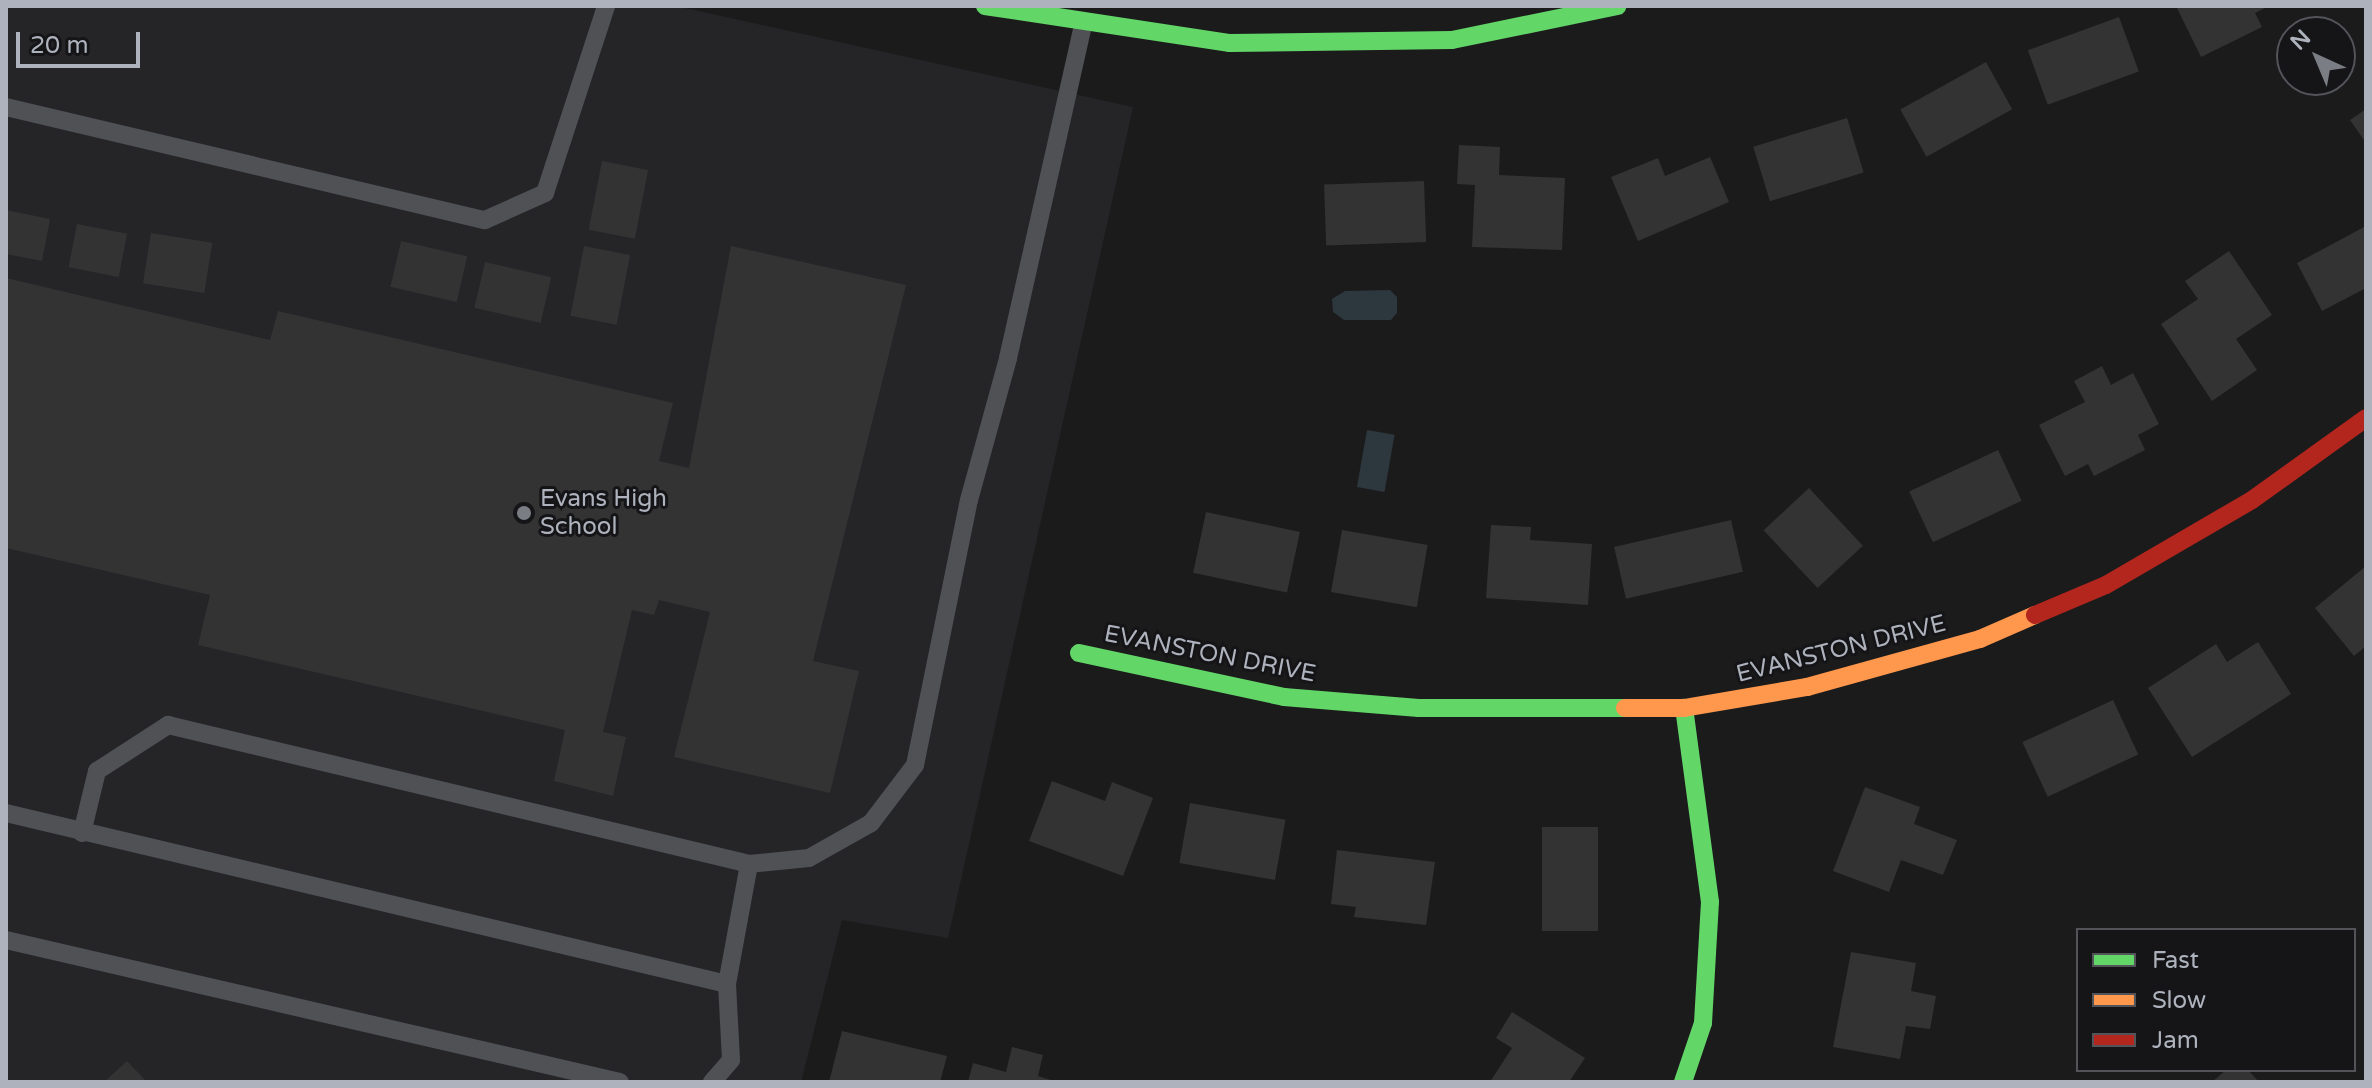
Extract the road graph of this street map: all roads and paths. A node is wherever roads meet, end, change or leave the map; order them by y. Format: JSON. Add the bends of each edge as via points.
{"nodes":[{"id":1,"x":606,"y":6,"type":"edge"},
{"id":2,"x":985,"y":6,"type":"edge"},
{"id":3,"x":1618,"y":6,"type":"edge"},
{"id":4,"x":1084,"y":22,"type":"junction"},
{"id":5,"x":6,"y":107,"type":"edge"},
{"id":6,"x":2366,"y":418,"type":"edge"},
{"id":7,"x":1079,"y":653,"type":"dead end"},
{"id":8,"x":1684,"y":708,"type":"junction"},
{"id":9,"x":6,"y":813,"type":"edge"},
{"id":10,"x":82,"y":833,"type":"junction"},
{"id":11,"x":749,"y":864,"type":"junction"},
{"id":12,"x":6,"y":940,"type":"edge"},
{"id":13,"x":727,"y":984,"type":"junction"},
{"id":14,"x":620,"y":1082,"type":"edge"},
{"id":15,"x":712,"y":1082,"type":"edge"},
{"id":16,"x":1683,"y":1082,"type":"edge"}],
"edges":[{"from":1,"to":5,"type":"lane","via":[[545,193],[485,220]]},
{"from":2,"to":4,"type":"street"},
{"from":3,"to":4,"type":"street","via":[[1452,40],[1230,43]]},
{"from":4,"to":11,"type":"lane","via":[[1008,358],[969,500],[915,765],[871,823],[809,858]]},
{"from":6,"to":8,"type":"street","name":"EVANSTON DRIVE","via":[[2252,500],[2119,577],[1980,639],[1807,687]]},
{"from":7,"to":8,"type":"street","name":"EVANSTON DRIVE","via":[[1284,697],[1419,708]]},
{"from":8,"to":16,"type":"street","via":[[1710,902],[1703,1023]]},
{"from":9,"to":10,"type":"lane"},
{"from":10,"to":11,"type":"lane","via":[[97,771],[168,725]]},
{"from":10,"to":13,"type":"lane"},
{"from":11,"to":13,"type":"lane"},
{"from":12,"to":14,"type":"lane"},
{"from":13,"to":15,"type":"lane","via":[[731,1060]]}]}
